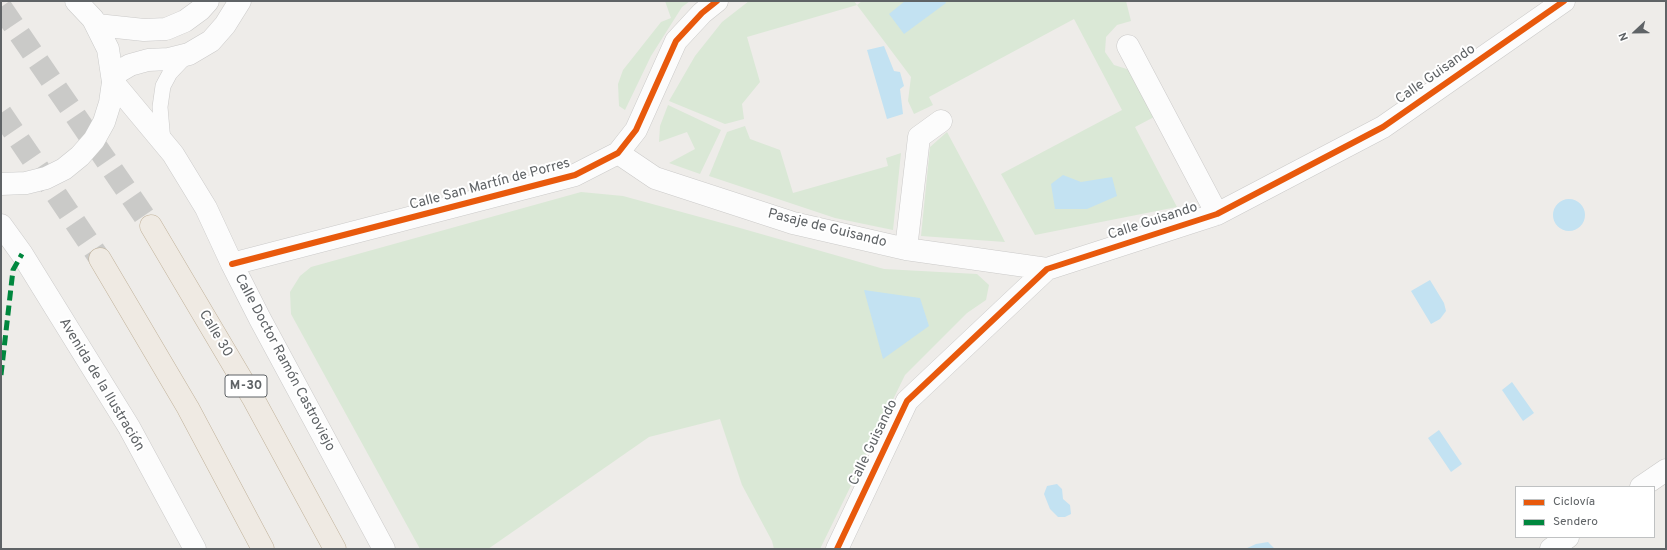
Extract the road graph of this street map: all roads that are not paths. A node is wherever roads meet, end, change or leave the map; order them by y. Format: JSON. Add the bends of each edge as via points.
{"nodes":[{"id":1,"x":76,"y":1,"type":"edge"},
{"id":2,"x":208,"y":1,"type":"edge"},
{"id":3,"x":240,"y":1,"type":"edge"},
{"id":4,"x":717,"y":1,"type":"edge"},
{"id":5,"x":1564,"y":1,"type":"edge"},
{"id":6,"x":96,"y":15,"type":"edge"},
{"id":7,"x":1128,"y":46,"type":"dead end"},
{"id":8,"x":189,"y":54,"type":"junction"},
{"id":9,"x":113,"y":78,"type":"junction"},
{"id":10,"x":941,"y":120,"type":"dead end"},
{"id":11,"x":163,"y":143,"type":"junction"},
{"id":12,"x":618,"y":153,"type":"junction"},
{"id":13,"x":1,"y":184,"type":"edge"},
{"id":14,"x":1217,"y":214,"type":"junction"},
{"id":15,"x":1,"y":225,"type":"edge"},
{"id":16,"x":151,"y":226,"type":"tunnel mouth"},
{"id":17,"x":906,"y":249,"type":"junction"},
{"id":18,"x":100,"y":258,"type":"tunnel mouth"},
{"id":19,"x":232,"y":264,"type":"junction"},
{"id":20,"x":1048,"y":269,"type":"junction"},
{"id":21,"x":1666,"y":470,"type":"edge"},
{"id":22,"x":1642,"y":486,"type":"edge"},
{"id":23,"x":1567,"y":538,"type":"edge"},
{"id":24,"x":195,"y":549,"type":"edge"},
{"id":25,"x":263,"y":549,"type":"edge"},
{"id":26,"x":335,"y":549,"type":"edge"},
{"id":27,"x":384,"y":549,"type":"edge"},
{"id":28,"x":837,"y":549,"type":"edge"},
{"id":29,"x":1551,"y":549,"type":"edge"}],
"edges":[{"from":1,"to":6,"type":"street"},
{"from":2,"to":6,"type":"street","via":[[185,21],[166,29],[144,30]]},
{"from":3,"to":8,"type":"street","via":[[211,41]]},
{"from":4,"to":12,"type":"street","name":"Calle San Martín de Porres","via":[[702,13],[676,42],[636,130]]},
{"from":5,"to":14,"type":"street","name":"Calle Guisando","via":[[1383,127]]},
{"from":6,"to":9,"type":"street","via":[[108,49]]},
{"from":7,"to":14,"type":"street","name":"Calle Guisando"},
{"from":8,"to":9,"type":"street","via":[[130,65]]},
{"from":8,"to":11,"type":"lane","via":[[170,72],[163,86],[160,107]]},
{"from":9,"to":11,"type":"street","name":"Calle Doctor Ramón Castroviejo"},
{"from":9,"to":13,"type":"street","via":[[110,103],[104,122],[94,140],[80,156],[64,169],[46,178],[26,183]]},
{"from":10,"to":17,"type":"street","via":[[919,137]]},
{"from":11,"to":19,"type":"street","name":"Calle Doctor Ramón Castroviejo","via":[[173,154],[206,208]]},
{"from":12,"to":17,"type":"street","name":"Pasaje de Guisando","via":[[661,180],[793,223]]},
{"from":12,"to":19,"type":"street","name":"Calle San Martín de Porres","via":[[575,176]]},
{"from":14,"to":20,"type":"street","name":"Calle Guisando"},
{"from":15,"to":24,"type":"street","name":"Avenida de la Ilustración","via":[[22,254],[129,427]]},
{"from":16,"to":26,"type":"highway","name":"Calle 30","number":"M-30","via":[[254,400]]},
{"from":17,"to":20,"type":"street","name":"Pasaje de Guisando"},
{"from":18,"to":25,"type":"highway","via":[[188,408]]},
{"from":19,"to":27,"type":"street","name":"Calle Doctor Ramón Castroviejo"},
{"from":20,"to":28,"type":"street","name":"Calle Guisando","via":[[907,401]]},
{"from":21,"to":22,"type":"street"},
{"from":23,"to":29,"type":"street"}]}
